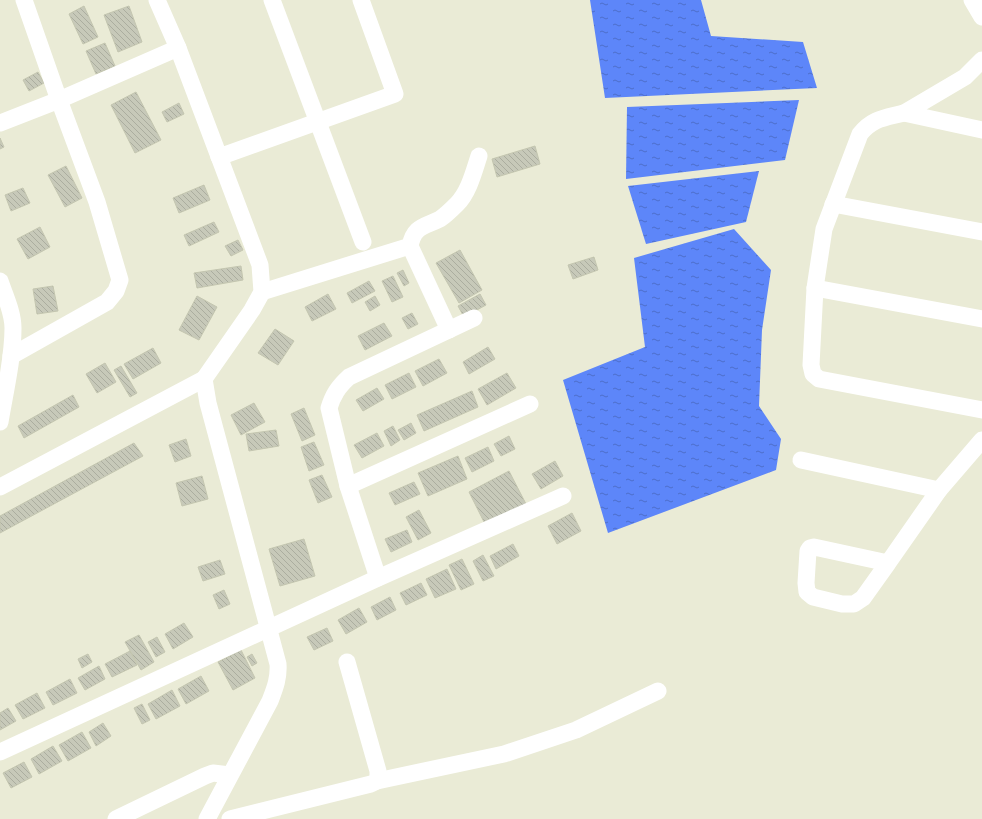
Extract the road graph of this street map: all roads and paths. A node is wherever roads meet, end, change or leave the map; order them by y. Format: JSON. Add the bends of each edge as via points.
{"nodes":[{"id":1,"x":24,"y":0,"type":"edge"},
{"id":2,"x":157,"y":0,"type":"edge"},
{"id":3,"x":272,"y":0,"type":"edge"},
{"id":4,"x":361,"y":0,"type":"edge"},
{"id":5,"x":972,"y":0,"type":"edge"},
{"id":6,"x":982,"y":17,"type":"edge"},
{"id":7,"x":178,"y":48,"type":"junction"},
{"id":8,"x":982,"y":60,"type":"edge"},
{"id":9,"x":59,"y":100,"type":"junction"},
{"id":10,"x":904,"y":113,"type":"junction"},
{"id":11,"x":318,"y":122,"type":"junction"},
{"id":12,"x":0,"y":123,"type":"edge"},
{"id":13,"x":982,"y":130,"type":"edge"},
{"id":14,"x":479,"y":156,"type":"dead end"},
{"id":15,"x":219,"y":157,"type":"junction"},
{"id":16,"x":833,"y":204,"type":"junction"},
{"id":17,"x":982,"y":232,"type":"edge"},
{"id":18,"x":363,"y":242,"type":"dead end"},
{"id":19,"x":410,"y":246,"type":"junction"},
{"id":20,"x":0,"y":281,"type":"edge"},
{"id":21,"x":815,"y":288,"type":"junction"},
{"id":22,"x":262,"y":292,"type":"junction"},
{"id":23,"x":474,"y":318,"type":"dead end"},
{"id":24,"x":982,"y":319,"type":"edge"},
{"id":25,"x":448,"y":330,"type":"junction"},
{"id":26,"x":11,"y":356,"type":"junction"},
{"id":27,"x":204,"y":379,"type":"junction"},
{"id":28,"x":530,"y":404,"type":"dead end"},
{"id":29,"x":982,"y":410,"type":"edge"},
{"id":30,"x":0,"y":422,"type":"edge"},
{"id":31,"x":982,"y":440,"type":"edge"},
{"id":32,"x":801,"y":460,"type":"dead end"},
{"id":33,"x":348,"y":486,"type":"junction"},
{"id":34,"x":0,"y":487,"type":"edge"},
{"id":35,"x":939,"y":490,"type":"junction"},
{"id":36,"x":563,"y":496,"type":"dead end"},
{"id":37,"x":888,"y":563,"type":"junction"},
{"id":38,"x":378,"y":578,"type":"junction"},
{"id":39,"x":269,"y":629,"type":"junction"},
{"id":40,"x":347,"y":662,"type":"dead end"},
{"id":41,"x":658,"y":692,"type":"dead end"},
{"id":42,"x":0,"y":752,"type":"edge"},
{"id":43,"x":230,"y":775,"type":"junction"},
{"id":44,"x":377,"y":781,"type":"junction"},
{"id":45,"x":116,"y":819,"type":"edge"},
{"id":46,"x":207,"y":819,"type":"edge"},
{"id":47,"x":230,"y":819,"type":"edge"}],
"edges":[{"from":1,"to":9,"type":"street"},
{"from":2,"to":7,"type":"street"},
{"from":3,"to":11,"type":"street"},
{"from":4,"to":11,"type":"street","via":[[395,94]]},
{"from":5,"to":6,"type":"street"},
{"from":7,"to":9,"type":"street"},
{"from":7,"to":15,"type":"street"},
{"from":8,"to":10,"type":"street","via":[[965,77]]},
{"from":9,"to":12,"type":"street"},
{"from":9,"to":26,"type":"street","via":[[97,202],[120,280],[107,302]]},
{"from":10,"to":13,"type":"street"},
{"from":10,"to":16,"type":"street","via":[[867,125],[860,134]]},
{"from":11,"to":15,"type":"street"},
{"from":11,"to":18,"type":"street"},
{"from":14,"to":19,"type":"street","via":[[468,187],[458,203],[442,218],[420,228],[412,236]]},
{"from":15,"to":22,"type":"street","via":[[260,265]]},
{"from":16,"to":17,"type":"street"},
{"from":16,"to":21,"type":"street","via":[[824,229]]},
{"from":19,"to":22,"type":"street"},
{"from":19,"to":25,"type":"street"},
{"from":20,"to":26,"type":"street","via":[[10,309],[13,328]]},
{"from":21,"to":24,"type":"street"},
{"from":21,"to":29,"type":"street","via":[[811,365],[813,374],[819,379]]},
{"from":22,"to":27,"type":"street"},
{"from":23,"to":25,"type":"street"},
{"from":25,"to":33,"type":"street","via":[[349,377],[339,386],[328,408]]},
{"from":26,"to":30,"type":"street"},
{"from":27,"to":34,"type":"street"},
{"from":27,"to":39,"type":"street","via":[[208,403]]},
{"from":28,"to":33,"type":"street"},
{"from":31,"to":35,"type":"street"},
{"from":32,"to":35,"type":"street"},
{"from":33,"to":38,"type":"street"},
{"from":35,"to":37,"type":"street"},
{"from":36,"to":38,"type":"street"},
{"from":37,"to":37,"type":"street","via":[[863,598],[854,604],[842,604],[813,597],[808,592],[806,583],[810,548]]},
{"from":38,"to":39,"type":"street"},
{"from":39,"to":42,"type":"street"},
{"from":39,"to":43,"type":"street","via":[[278,664],[278,682]]},
{"from":40,"to":44,"type":"street","via":[[378,771]]},
{"from":41,"to":44,"type":"street","via":[[576,730],[504,754]]},
{"from":43,"to":45,"type":"street","via":[[213,773],[205,776]]},
{"from":43,"to":46,"type":"street"},
{"from":44,"to":47,"type":"street"}]}
